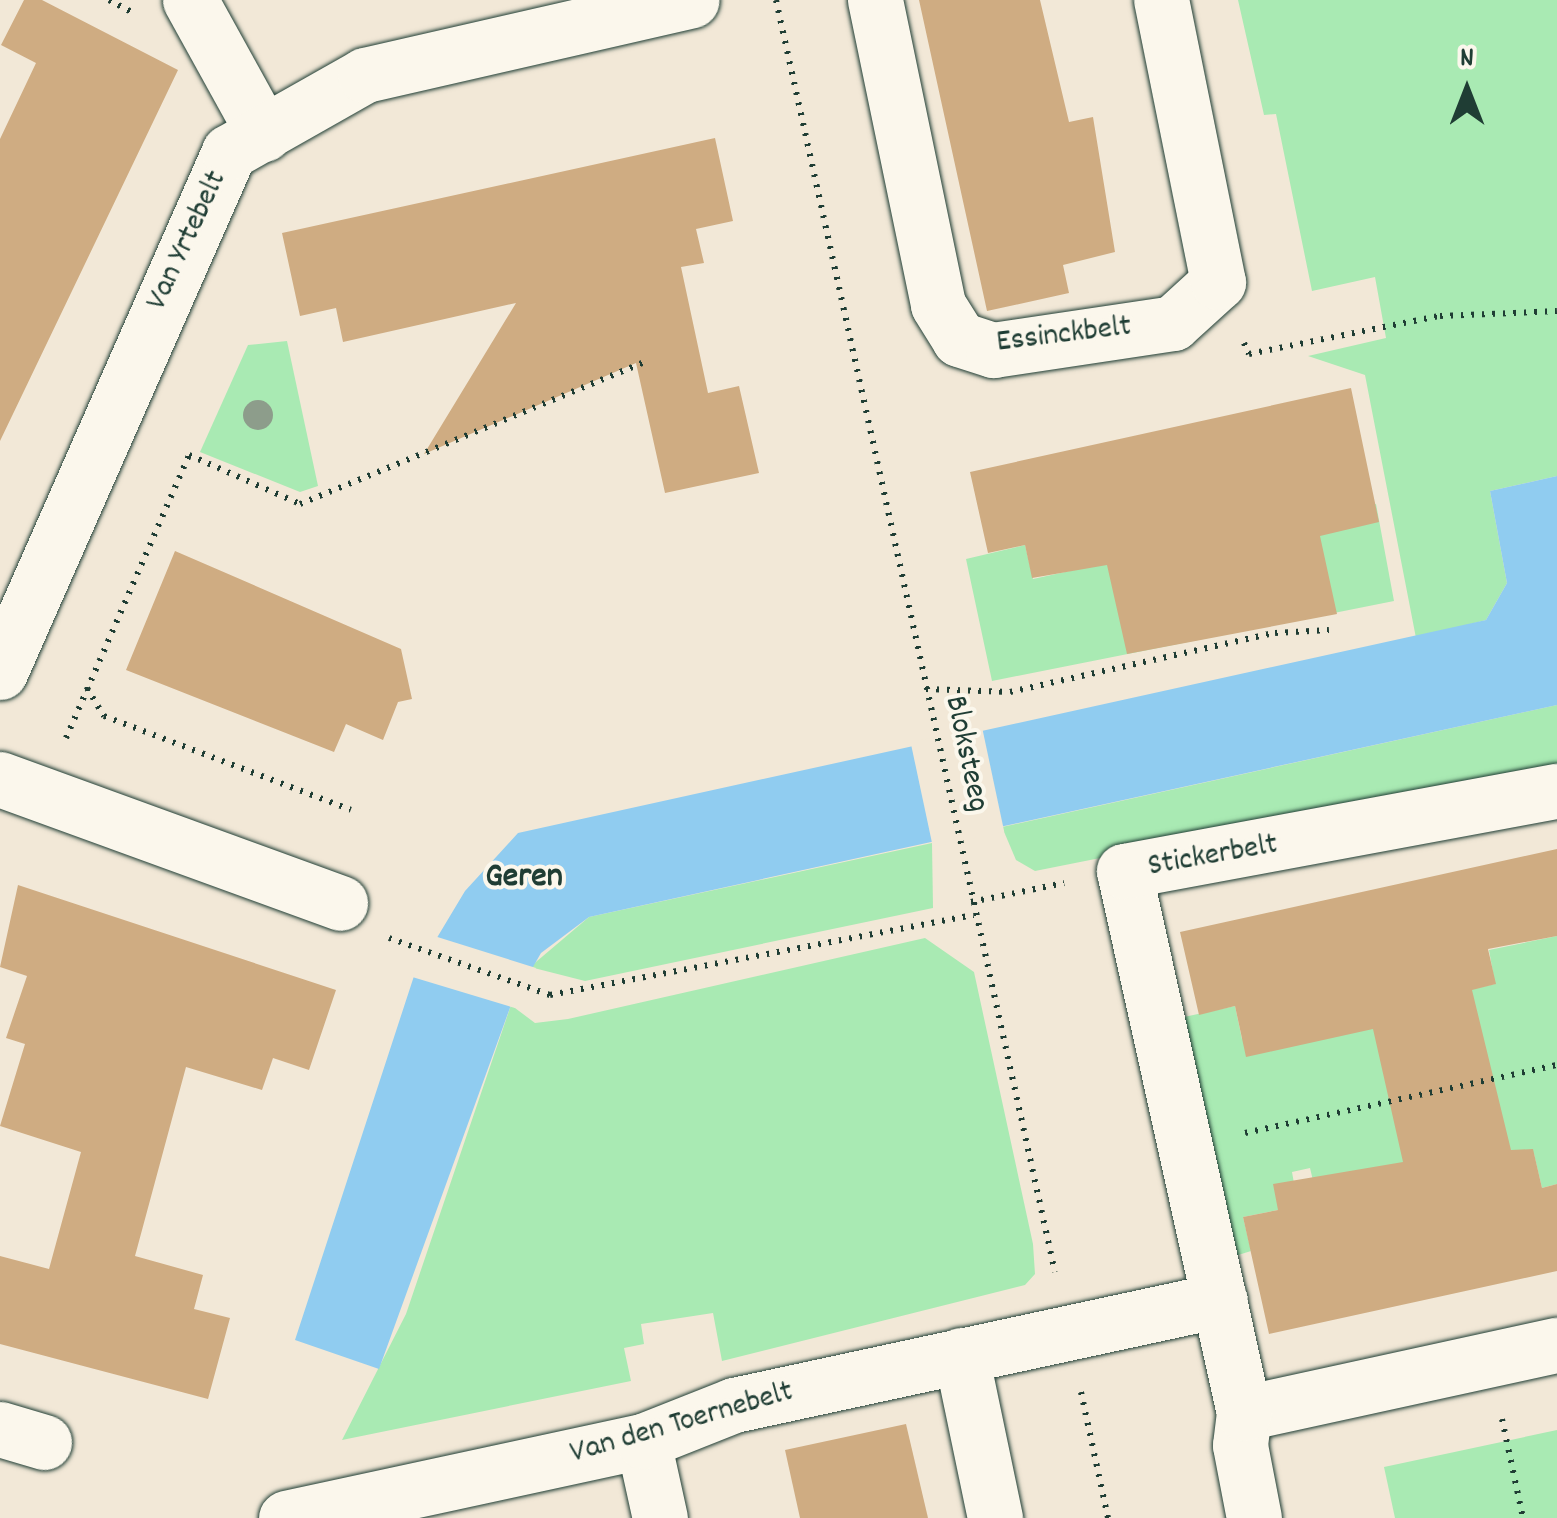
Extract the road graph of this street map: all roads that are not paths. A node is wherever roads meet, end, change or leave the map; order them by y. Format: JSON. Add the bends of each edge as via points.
{"nodes":[{"id":1,"x":190,"y":0,"type":"edge"},
{"id":2,"x":692,"y":0,"type":"edge"},
{"id":3,"x":876,"y":0,"type":"edge"},
{"id":4,"x":1161,"y":0,"type":"edge"},
{"id":5,"x":264,"y":134,"type":"junction"},
{"id":6,"x":0,"y":672,"type":"edge"},
{"id":7,"x":22,"y":787,"type":"edge"},
{"id":8,"x":1557,"y":791,"type":"edge"},
{"id":9,"x":340,"y":903,"type":"dead end"},
{"id":10,"x":1220,"y":1300,"type":"junction"},
{"id":11,"x":1557,"y":1345,"type":"edge"},
{"id":12,"x":961,"y":1355,"type":"junction"},
{"id":13,"x":1244,"y":1413,"type":"junction"},
{"id":14,"x":643,"y":1441,"type":"junction"},
{"id":15,"x":286,"y":1518,"type":"edge"},
{"id":16,"x":660,"y":1518,"type":"edge"},
{"id":17,"x":995,"y":1518,"type":"edge"},
{"id":18,"x":1254,"y":1518,"type":"edge"}],
"edges":[{"from":1,"to":5,"type":"street"},
{"from":2,"to":5,"type":"street","name":"Van Yrtebelt","via":[[365,75]]},
{"from":3,"to":4,"type":"street","name":"Essinckbelt","via":[[938,305],[959,338],[993,350],[1173,323],[1218,282]]},
{"from":5,"to":6,"type":"street","name":"Van Yrtebelt","via":[[228,152]]},
{"from":7,"to":9,"type":"street"},
{"from":8,"to":10,"type":"street","name":"Stickerbelt","via":[[1124,871]]},
{"from":10,"to":12,"type":"street"},
{"from":10,"to":13,"type":"street","name":"Stickerbelt"},
{"from":11,"to":13,"type":"street"},
{"from":12,"to":14,"type":"street","name":"Van den Toernebelt","via":[[734,1405]]},
{"from":12,"to":17,"type":"street"},
{"from":13,"to":18,"type":"street","name":"Stickerbelt","via":[[1240,1446]]},
{"from":14,"to":15,"type":"street","name":"Van den Toernebelt"},
{"from":14,"to":16,"type":"street"}]}
